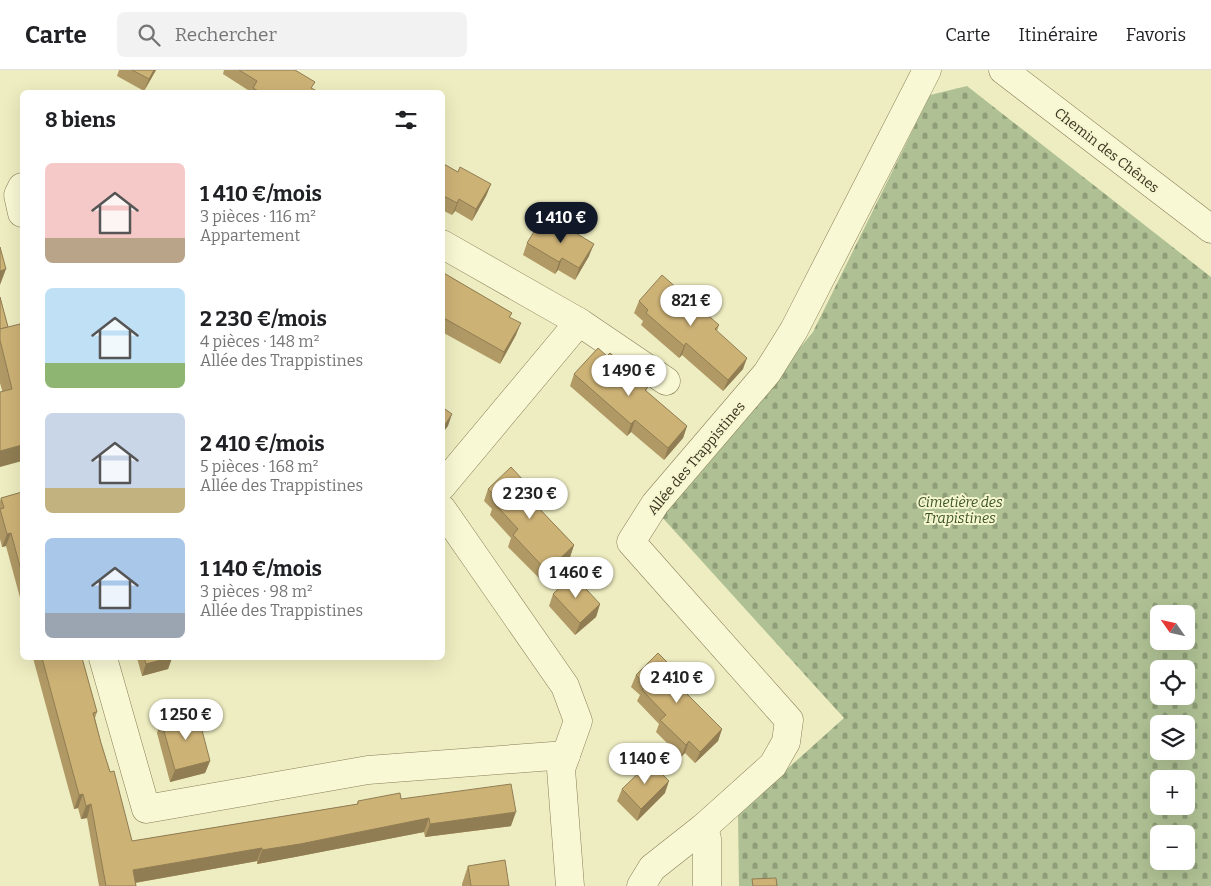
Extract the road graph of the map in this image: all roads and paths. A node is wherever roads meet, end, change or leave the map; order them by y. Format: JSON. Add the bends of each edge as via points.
{"nodes":[{"id":1,"x":927,"y":70,"type":"edge"},
{"id":2,"x":1003,"y":70,"type":"edge"},
{"id":3,"x":20,"y":191,"type":"edge"},
{"id":4,"x":20,"y":204,"type":"edge"},
{"id":5,"x":1211,"y":229,"type":"edge"},
{"id":6,"x":445,"y":246,"type":"edge"},
{"id":7,"x":579,"y":322,"type":"junction"},
{"id":8,"x":666,"y":381,"type":"dead end"},
{"id":9,"x":445,"y":482,"type":"edge"},
{"id":10,"x":445,"y":513,"type":"edge"},
{"id":11,"x":104,"y":660,"type":"edge"},
{"id":12,"x":566,"y":755,"type":"junction"},
{"id":13,"x":704,"y":827,"type":"junction"},
{"id":14,"x":570,"y":886,"type":"edge"},
{"id":15,"x":641,"y":886,"type":"edge"},
{"id":16,"x":707,"y":886,"type":"edge"}],
"edges":[{"from":1,"to":13,"type":"street","name":"Allée des Trappistines","via":[[794,330],[767,374],[655,504],[631,542],[789,720],[786,742],[773,765]]},
{"from":2,"to":5,"type":"street","name":"Chemin des Chênes"},
{"from":3,"to":4,"type":"street"},
{"from":6,"to":7,"type":"street"},
{"from":7,"to":8,"type":"street"},
{"from":7,"to":9,"type":"street"},
{"from":10,"to":12,"type":"street","via":[[565,686],[578,721]]},
{"from":11,"to":12,"type":"street","via":[[146,810],[368,770]]},
{"from":12,"to":14,"type":"street","via":[[561,769]]},
{"from":13,"to":15,"type":"street","name":"Allée des Trappistines","via":[[652,868]]},
{"from":13,"to":16,"type":"street"}]}
